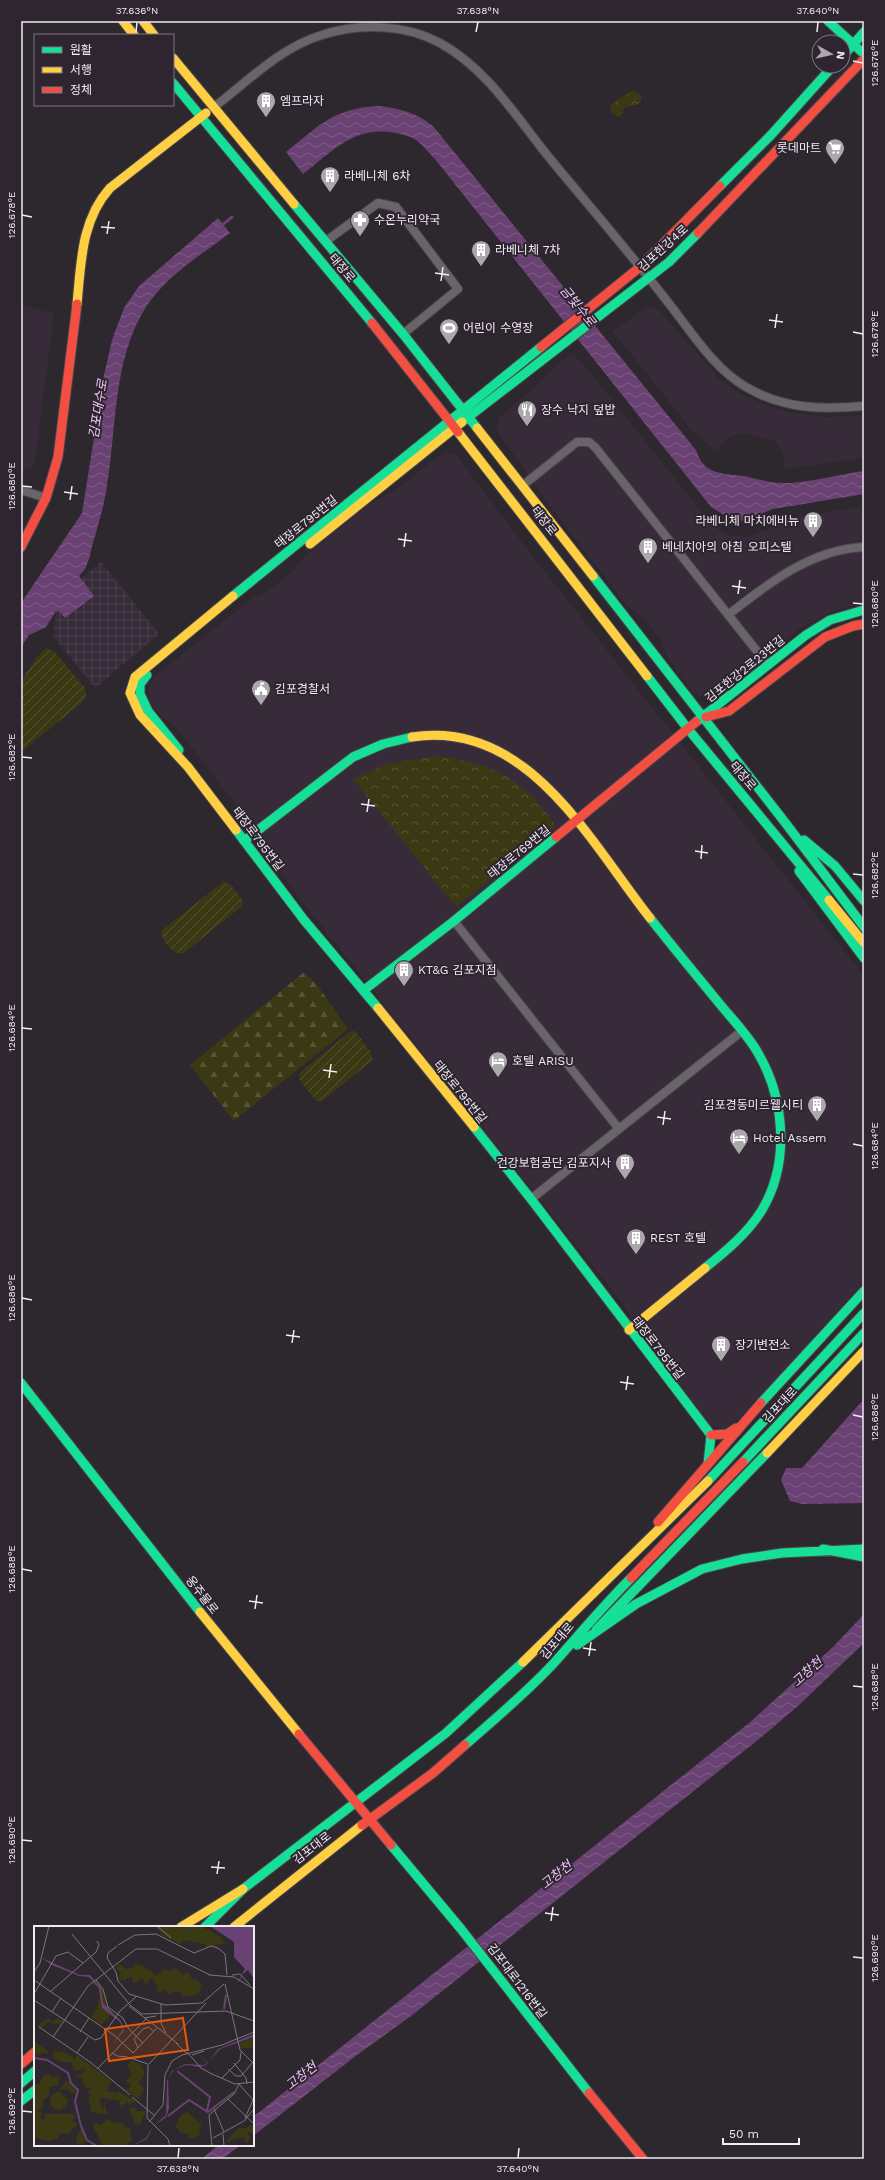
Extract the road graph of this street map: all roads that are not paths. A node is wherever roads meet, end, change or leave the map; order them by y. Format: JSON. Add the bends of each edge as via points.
{"nodes":[{"id":1,"x":122,"y":21,"type":"edge"},
{"id":2,"x":143,"y":21,"type":"edge"},
{"id":3,"x":828,"y":21,"type":"edge"},
{"id":4,"x":864,"y":32,"type":"edge"},
{"id":5,"x":133,"y":34,"type":"edge"},
{"id":6,"x":153,"y":34,"type":"edge"},
{"id":7,"x":853,"y":44,"type":"junction"},
{"id":8,"x":851,"y":46,"type":"edge"},
{"id":9,"x":864,"y":54,"type":"edge"},
{"id":10,"x":174,"y":59,"type":"edge"},
{"id":11,"x":864,"y":59,"type":"edge"},
{"id":12,"x":827,"y":74,"type":"edge"},
{"id":13,"x":174,"y":84,"type":"edge"},
{"id":14,"x":214,"y":107,"type":"junction"},
{"id":15,"x":201,"y":116,"type":"junction"},
{"id":16,"x":326,"y":241,"type":"junction"},
{"id":17,"x":640,"y":266,"type":"junction"},
{"id":18,"x":650,"y":278,"type":"junction"},
{"id":19,"x":403,"y":334,"type":"junction"},
{"id":20,"x":864,"y":406,"type":"edge"},
{"id":21,"x":462,"y":410,"type":"junction"},
{"id":22,"x":468,"y":418,"type":"junction"},
{"id":23,"x":451,"y":424,"type":"junction"},
{"id":24,"x":522,"y":486,"type":"junction"},
{"id":25,"x":21,"y":490,"type":"edge"},
{"id":26,"x":46,"y":498,"type":"junction"},
{"id":27,"x":21,"y":547,"type":"edge"},
{"id":28,"x":864,"y":547,"type":"edge"},
{"id":29,"x":864,"y":610,"type":"edge"},
{"id":30,"x":728,"y":615,"type":"junction"},
{"id":31,"x":864,"y":624,"type":"edge"},
{"id":32,"x":768,"y":665,"type":"junction"},
{"id":33,"x":703,"y":718,"type":"junction"},
{"id":34,"x":688,"y":730,"type":"junction"},
{"id":35,"x":575,"y":821,"type":"junction"},
{"id":36,"x":787,"y":825,"type":"junction"},
{"id":37,"x":778,"y":836,"type":"junction"},
{"id":38,"x":244,"y":841,"type":"junction"},
{"id":39,"x":864,"y":901,"type":"edge"},
{"id":40,"x":454,"y":921,"type":"junction"},
{"id":41,"x":864,"y":926,"type":"edge"},
{"id":42,"x":864,"y":944,"type":"edge"},
{"id":43,"x":864,"y":958,"type":"edge"},
{"id":44,"x":364,"y":990,"type":"junction"},
{"id":45,"x":742,"y":1031,"type":"junction"},
{"id":46,"x":619,"y":1129,"type":"junction"},
{"id":47,"x":530,"y":1199,"type":"junction"},
{"id":48,"x":864,"y":1291,"type":"edge"},
{"id":49,"x":864,"y":1313,"type":"edge"},
{"id":50,"x":628,"y":1330,"type":"junction"},
{"id":51,"x":864,"y":1333,"type":"edge"},
{"id":52,"x":864,"y":1351,"type":"edge"},
{"id":53,"x":21,"y":1383,"type":"edge"},
{"id":54,"x":741,"y":1425,"type":"junction"},
{"id":55,"x":710,"y":1435,"type":"junction"},
{"id":56,"x":707,"y":1467,"type":"junction"},
{"id":57,"x":823,"y":1548,"type":"junction"},
{"id":58,"x":864,"y":1549,"type":"edge"},
{"id":59,"x":864,"y":1557,"type":"edge"},
{"id":60,"x":621,"y":1565,"type":"junction"},
{"id":61,"x":596,"y":1630,"type":"junction"},
{"id":62,"x":554,"y":1664,"type":"junction"},
{"id":63,"x":356,"y":1803,"type":"junction"},
{"id":64,"x":369,"y":1820,"type":"junction"},
{"id":65,"x":243,"y":1890,"type":"junction"},
{"id":66,"x":183,"y":1926,"type":"edge"},
{"id":67,"x":206,"y":1926,"type":"edge"},
{"id":68,"x":235,"y":1926,"type":"edge"},
{"id":69,"x":34,"y":2042,"type":"edge"},
{"id":70,"x":21,"y":2052,"type":"edge"},
{"id":71,"x":34,"y":2053,"type":"edge"},
{"id":72,"x":21,"y":2064,"type":"edge"},
{"id":73,"x":34,"y":2072,"type":"edge"},
{"id":74,"x":21,"y":2083,"type":"edge"},
{"id":75,"x":34,"y":2091,"type":"edge"},
{"id":76,"x":21,"y":2101,"type":"edge"},
{"id":77,"x":643,"y":2159,"type":"edge"}],
"edges":[{"from":1,"to":5,"type":"main road"},
{"from":2,"to":6,"type":"main road"},
{"from":3,"to":7,"type":"main road"},
{"from":4,"to":7,"type":"main road"},
{"from":7,"to":8,"type":"main road"},
{"from":7,"to":9,"type":"main road"},
{"from":10,"to":14,"type":"main road","name":"태장로"},
{"from":11,"to":18,"type":"main road","name":"김포한강4로","via":[[720,211]]},
{"from":12,"to":17,"type":"main road","name":"김포한강4로","via":[[771,135]]},
{"from":13,"to":15,"type":"main road","name":"태장로"},
{"from":14,"to":15,"type":"main road"},
{"from":14,"to":16,"type":"main road","name":"태장로"},
{"from":14,"to":17,"type":"street","via":[[293,48],[321,35],[344,29],[371,27],[392,29],[428,38],[442,45],[481,74]]},
{"from":15,"to":23,"type":"main road","name":"태장로","via":[[370,321]]},
{"from":15,"to":26,"type":"main road","via":[[110,188],[91,215],[84,243],[58,457]]},
{"from":16,"to":19,"type":"main road","name":"태장로"},
{"from":16,"to":19,"type":"street","via":[[378,203],[396,206],[458,289]]},
{"from":17,"to":18,"type":"street"},
{"from":17,"to":21,"type":"main road","name":"김포한강4로"},
{"from":18,"to":20,"type":"street","via":[[720,367],[745,387],[778,401],[809,408]]},
{"from":18,"to":22,"type":"main road","name":"김포한강4로"},
{"from":19,"to":21,"type":"main road","name":"태장로"},
{"from":21,"to":22,"type":"main road","name":"태장로"},
{"from":21,"to":23,"type":"main road","name":"김포한강4로"},
{"from":22,"to":23,"type":"main road","name":"김포한강4로"},
{"from":22,"to":24,"type":"main road","name":"태장로"},
{"from":23,"to":34,"type":"main road","name":"태장로"},
{"from":23,"to":38,"type":"main road","name":"태장로795번길","via":[[144,678],[140,684],[139,692],[146,709],[177,746],[188,767]]},
{"from":24,"to":30,"type":"street","via":[[577,442],[589,442]]},
{"from":24,"to":33,"type":"main road","name":"태장로"},
{"from":25,"to":26,"type":"street"},
{"from":26,"to":27,"type":"main road"},
{"from":28,"to":30,"type":"street","via":[[836,552],[805,563],[762,589]]},
{"from":29,"to":32,"type":"main road","name":"김포한강2로23번길","via":[[840,616],[817,627]]},
{"from":30,"to":32,"type":"street"},
{"from":31,"to":33,"type":"main road","name":"김포한강2로23번길","via":[[825,637],[729,711]]},
{"from":32,"to":33,"type":"main road","name":"김포한강2로23번길"},
{"from":33,"to":34,"type":"main road","name":"태장로769번길"},
{"from":33,"to":36,"type":"main road","name":"태장로"},
{"from":34,"to":35,"type":"main road","name":"태장로769번길"},
{"from":34,"to":37,"type":"main road","name":"태장로"},
{"from":35,"to":38,"type":"main road","via":[[532,773],[498,750],[457,738],[420,737],[390,742],[359,754]]},
{"from":35,"to":40,"type":"main road","name":"태장로769번길"},
{"from":35,"to":45,"type":"main road","via":[[659,930]]},
{"from":36,"to":39,"type":"main road","via":[[835,866]]},
{"from":36,"to":41,"type":"main road","name":"태장로"},
{"from":37,"to":42,"type":"main road","name":"태장로"},
{"from":37,"to":43,"type":"main road","via":[[807,884]]},
{"from":38,"to":44,"type":"main road","name":"태장로795번길","via":[[304,920]]},
{"from":40,"to":44,"type":"main road","name":"태장로769번길"},
{"from":40,"to":46,"type":"street"},
{"from":44,"to":47,"type":"main road","name":"태장로795번길"},
{"from":45,"to":46,"type":"street"},
{"from":45,"to":50,"type":"main road","via":[[763,1058],[778,1107],[781,1151],[776,1179],[767,1204],[741,1239]]},
{"from":46,"to":47,"type":"street"},
{"from":47,"to":50,"type":"main road","name":"태장로795번길"},
{"from":48,"to":54,"type":"main road","name":"김포대로"},
{"from":49,"to":60,"type":"main road","name":"김포대로","via":[[698,1492]]},
{"from":50,"to":55,"type":"main road","name":"태장로795번길"},
{"from":51,"to":62,"type":"main road","name":"김포대로","via":[[712,1496],[599,1610]]},
{"from":52,"to":61,"type":"main road","name":"김포대로","via":[[772,1450],[684,1536]]},
{"from":53,"to":63,"type":"main road","name":"옹주물로","via":[[248,1673]]},
{"from":54,"to":55,"type":"main road","via":[[727,1434]]},
{"from":54,"to":56,"type":"main road","name":"김포대로"},
{"from":55,"to":56,"type":"main road","via":[[712,1445]]},
{"from":56,"to":60,"type":"main road","name":"김포대로"},
{"from":57,"to":58,"type":"main road"},
{"from":57,"to":59,"type":"main road"},
{"from":57,"to":61,"type":"main road","via":[[779,1553],[700,1570],[651,1595]]},
{"from":60,"to":63,"type":"main road","name":"김포대로","via":[[497,1687],[446,1733]]},
{"from":61,"to":62,"type":"main road"},
{"from":62,"to":64,"type":"main road","name":"김포대로","via":[[511,1706],[433,1773]]},
{"from":63,"to":64,"type":"main road","name":"옹주물로"},
{"from":63,"to":65,"type":"main road","name":"김포대로"},
{"from":64,"to":68,"type":"main road","name":"김포대로"},
{"from":64,"to":77,"type":"main road","name":"김포대로1216번길","via":[[492,1967],[571,2072]]},
{"from":65,"to":66,"type":"main road"},
{"from":65,"to":67,"type":"main road","name":"김포대로"},
{"from":69,"to":70,"type":"main road"},
{"from":71,"to":72,"type":"main road"},
{"from":73,"to":74,"type":"main road"},
{"from":75,"to":76,"type":"main road"}]}
